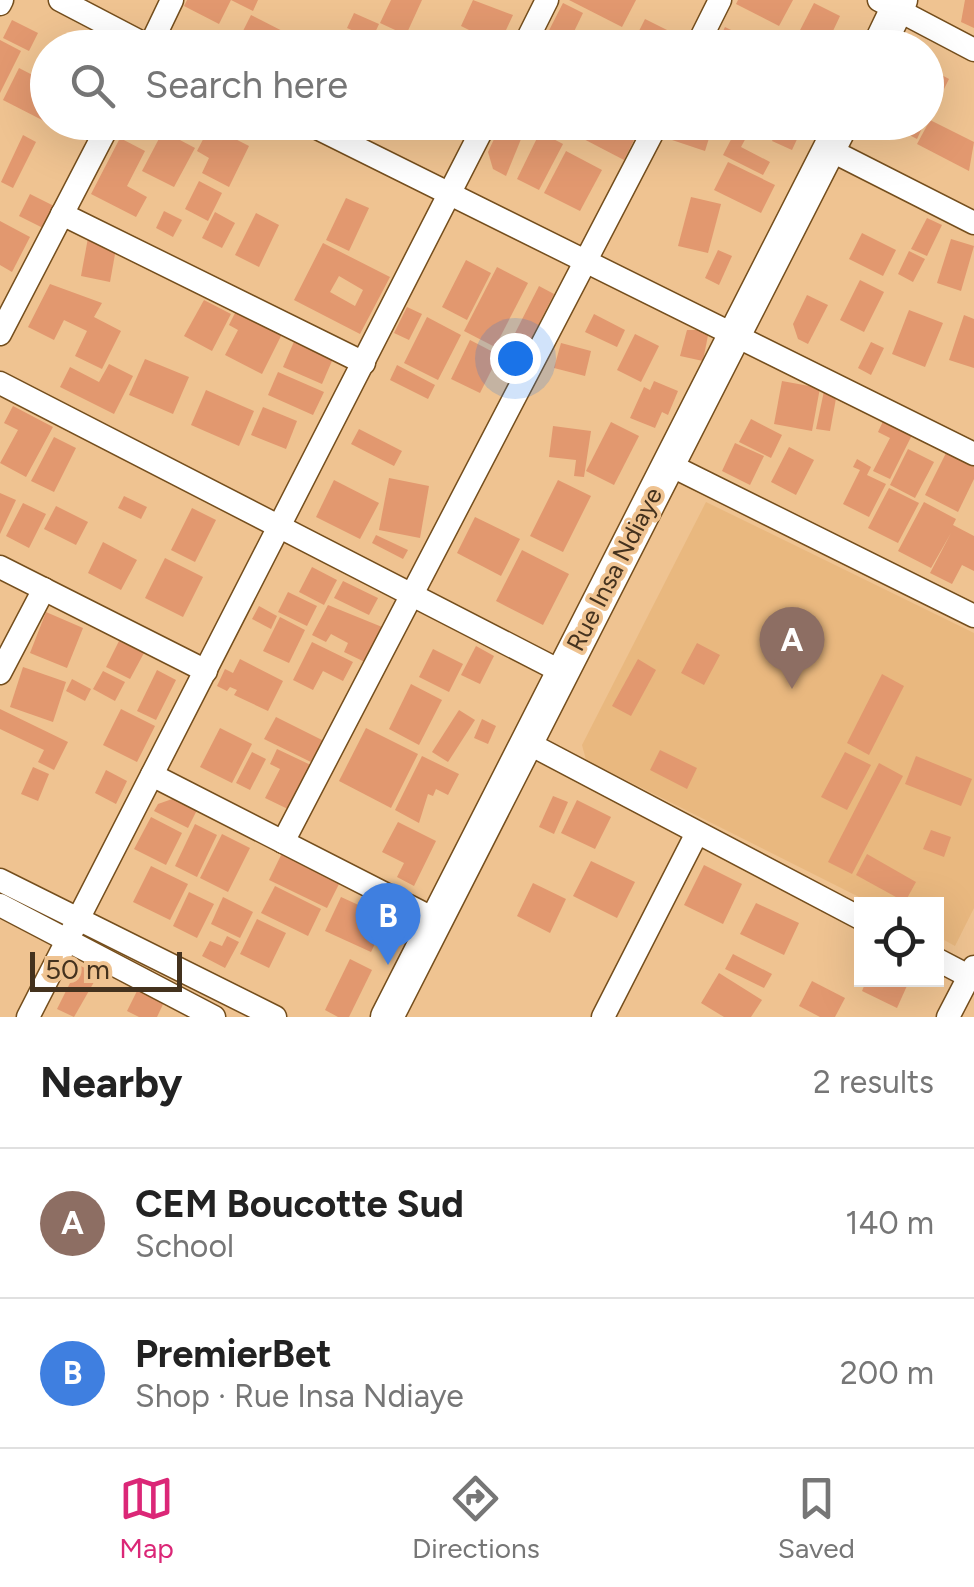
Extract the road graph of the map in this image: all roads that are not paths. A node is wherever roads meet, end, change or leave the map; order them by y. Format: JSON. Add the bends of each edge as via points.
{"nodes":[{"id":1,"x":60,"y":0,"type":"edge"},
{"id":2,"x":172,"y":0,"type":"edge"},
{"id":3,"x":720,"y":0,"type":"edge"},
{"id":4,"x":544,"y":1,"type":"edge"},
{"id":5,"x":892,"y":3,"type":"edge"},
{"id":6,"x":118,"y":30,"type":"edge"},
{"id":7,"x":159,"y":30,"type":"edge"},
{"id":8,"x":531,"y":30,"type":"edge"},
{"id":9,"x":705,"y":30,"type":"edge"},
{"id":10,"x":884,"y":30,"type":"edge"},
{"id":11,"x":939,"y":30,"type":"edge"},
{"id":12,"x":944,"y":33,"type":"edge"},
{"id":13,"x":974,"y":50,"type":"edge"},
{"id":14,"x":101,"y":140,"type":"edge"},
{"id":15,"x":341,"y":140,"type":"edge"},
{"id":16,"x":477,"y":140,"type":"edge"},
{"id":17,"x":649,"y":140,"type":"edge"},
{"id":18,"x":834,"y":140,"type":"edge"},
{"id":19,"x":842,"y":140,"type":"edge"},
{"id":20,"x":450,"y":194,"type":"junction"},
{"id":21,"x":62,"y":214,"type":"junction"},
{"id":22,"x":974,"y":223,"type":"edge"},
{"id":23,"x":588,"y":262,"type":"junction"},
{"id":24,"x":0,"y":334,"type":"edge"},
{"id":25,"x":734,"y":334,"type":"junction"},
{"id":26,"x":364,"y":363,"type":"junction"},
{"id":27,"x":0,"y":383,"type":"edge"},
{"id":28,"x":974,"y":454,"type":"edge"},
{"id":29,"x":668,"y":464,"type":"junction"},
{"id":30,"x":279,"y":528,"type":"junction"},
{"id":31,"x":0,"y":567,"type":"edge"},
{"id":32,"x":44,"y":588,"type":"junction"},
{"id":33,"x":411,"y":595,"type":"junction"},
{"id":34,"x":974,"y":616,"type":"edge"},
{"id":35,"x":206,"y":671,"type":"junction"},
{"id":36,"x":562,"y":672,"type":"junction"},
{"id":37,"x":0,"y":673,"type":"edge"},
{"id":38,"x":526,"y":742,"type":"junction"},
{"id":39,"x":152,"y":775,"type":"junction"},
{"id":40,"x":697,"y":833,"type":"junction"},
{"id":41,"x":283,"y":842,"type":"junction"},
{"id":42,"x":0,"y":880,"type":"edge"},
{"id":43,"x":0,"y":905,"type":"edge"},
{"id":44,"x":854,"y":916,"type":"edge"},
{"id":45,"x":436,"y":920,"type":"junction"},
{"id":46,"x":73,"y":930,"type":"junction"},
{"id":47,"x":944,"y":962,"type":"edge"},
{"id":48,"x":972,"y":974,"type":"edge"},
{"id":49,"x":28,"y":1017,"type":"edge"},
{"id":50,"x":214,"y":1017,"type":"edge"},
{"id":51,"x":275,"y":1017,"type":"edge"},
{"id":52,"x":387,"y":1017,"type":"edge"},
{"id":53,"x":604,"y":1017,"type":"edge"},
{"id":54,"x":948,"y":1017,"type":"edge"}],
"edges":[{"from":1,"to":6,"type":"street"},
{"from":2,"to":7,"type":"street"},
{"from":3,"to":9,"type":"street"},
{"from":4,"to":8,"type":"street"},
{"from":5,"to":10,"type":"main road"},
{"from":5,"to":11,"type":"street"},
{"from":12,"to":13,"type":"street"},
{"from":14,"to":21,"type":"street"},
{"from":15,"to":20,"type":"street"},
{"from":16,"to":20,"type":"street"},
{"from":17,"to":23,"type":"street"},
{"from":18,"to":25,"type":"main road","name":"Rue Insa Ndiaye"},
{"from":19,"to":22,"type":"street"},
{"from":20,"to":23,"type":"street"},
{"from":20,"to":26,"type":"street"},
{"from":21,"to":24,"type":"street"},
{"from":21,"to":26,"type":"street"},
{"from":23,"to":25,"type":"street"},
{"from":23,"to":33,"type":"street"},
{"from":25,"to":28,"type":"street"},
{"from":25,"to":29,"type":"main road","name":"Rue Insa Ndiaye"},
{"from":26,"to":30,"type":"street"},
{"from":27,"to":30,"type":"street"},
{"from":29,"to":34,"type":"street"},
{"from":29,"to":36,"type":"main road","name":"Rue Insa Ndiaye"},
{"from":30,"to":33,"type":"street"},
{"from":30,"to":35,"type":"street"},
{"from":31,"to":32,"type":"street"},
{"from":32,"to":35,"type":"street"},
{"from":32,"to":37,"type":"street"},
{"from":33,"to":36,"type":"street"},
{"from":33,"to":41,"type":"street"},
{"from":35,"to":39,"type":"street"},
{"from":36,"to":38,"type":"main road","name":"Rue Insa Ndiaye"},
{"from":38,"to":40,"type":"street"},
{"from":38,"to":45,"type":"main road","name":"Rue Insa Ndiaye"},
{"from":39,"to":41,"type":"street"},
{"from":39,"to":46,"type":"street"},
{"from":40,"to":44,"type":"street"},
{"from":40,"to":53,"type":"street"},
{"from":41,"to":45,"type":"street"},
{"from":42,"to":46,"type":"street"},
{"from":43,"to":46,"type":"street"},
{"from":45,"to":52,"type":"main road","name":"Rue Insa Ndiaye"},
{"from":46,"to":49,"type":"street"},
{"from":46,"to":50,"type":"street"},
{"from":46,"to":51,"type":"street"},
{"from":47,"to":48,"type":"street"},
{"from":48,"to":54,"type":"street"}]}
